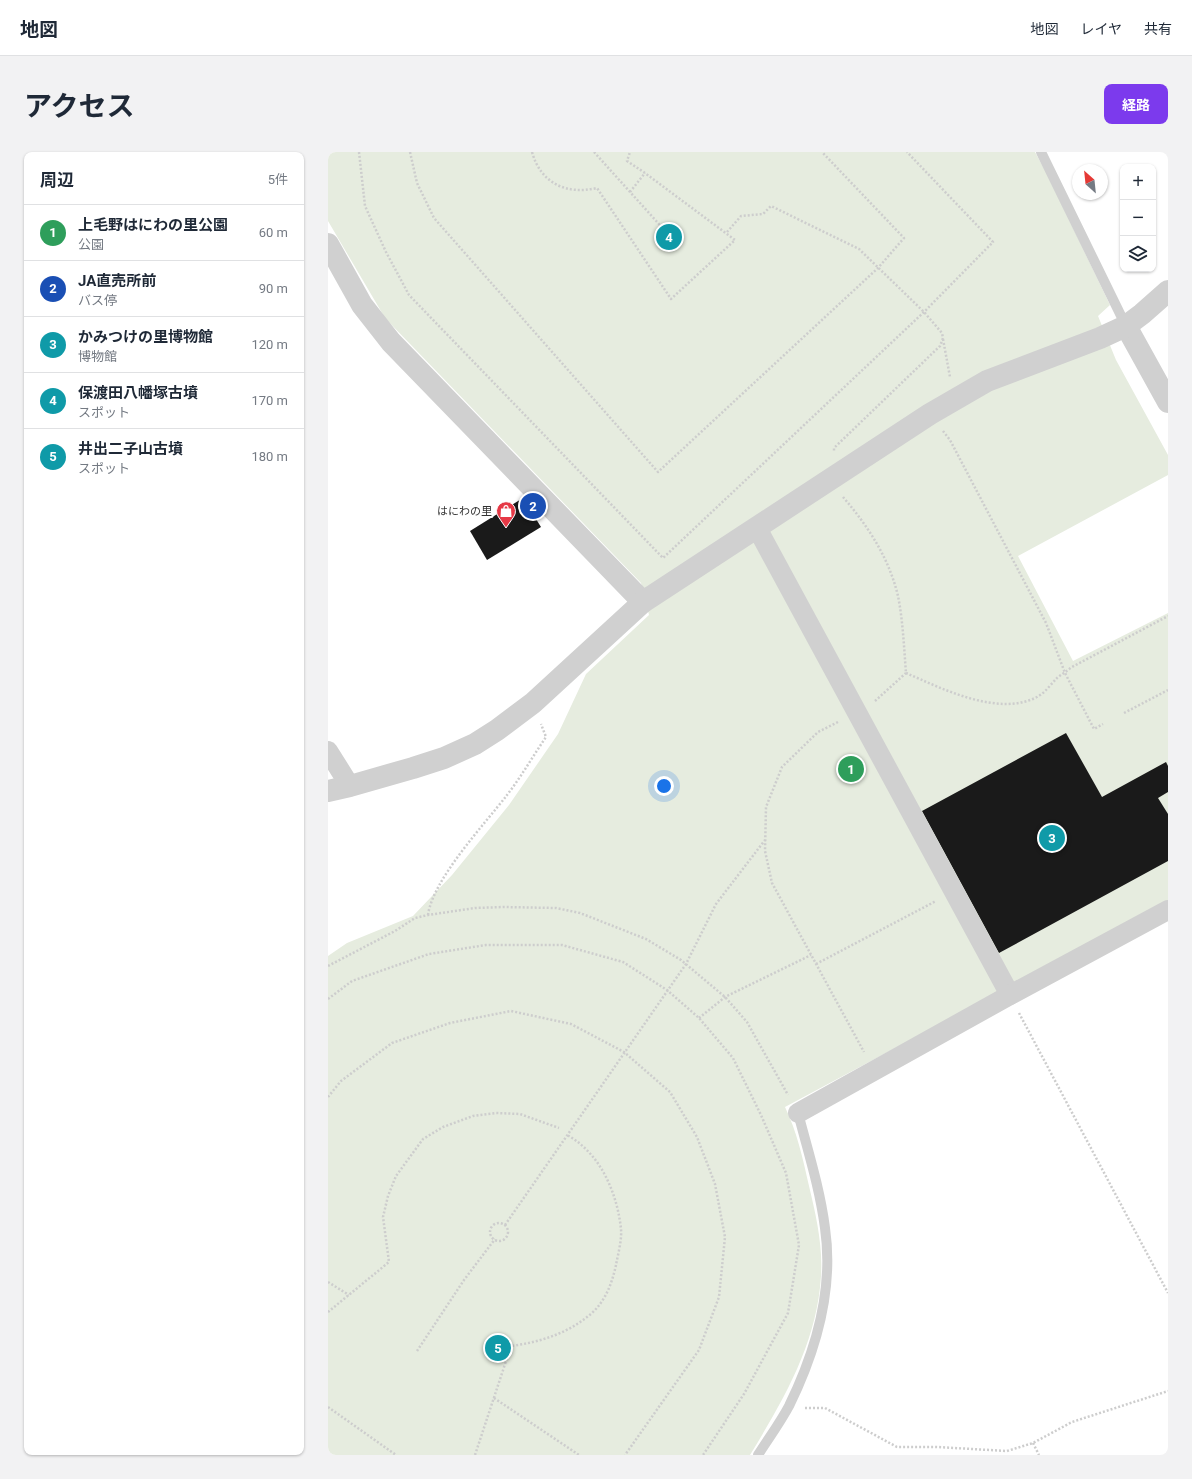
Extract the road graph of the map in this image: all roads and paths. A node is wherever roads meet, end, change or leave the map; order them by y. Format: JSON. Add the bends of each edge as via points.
{"nodes":[{"id":1,"x":359,"y":152,"type":"edge"},
{"id":2,"x":410,"y":152,"type":"edge"},
{"id":3,"x":532,"y":152,"type":"edge"},
{"id":4,"x":594,"y":152,"type":"edge"},
{"id":5,"x":630,"y":152,"type":"edge"},
{"id":6,"x":822,"y":152,"type":"edge"},
{"id":7,"x":907,"y":152,"type":"edge"},
{"id":8,"x":1041,"y":152,"type":"edge"},
{"id":9,"x":645,"y":173,"type":"junction"},
{"id":10,"x":630,"y":192,"type":"junction"},
{"id":11,"x":727,"y":232,"type":"junction"},
{"id":12,"x":328,"y":244,"type":"edge"},
{"id":13,"x":677,"y":244,"type":"dead end"},
{"id":14,"x":878,"y":268,"type":"junction"},
{"id":15,"x":1168,"y":291,"type":"edge"},
{"id":16,"x":924,"y":312,"type":"junction"},
{"id":17,"x":1126,"y":326,"type":"junction"},
{"id":18,"x":943,"y":338,"type":"junction"},
{"id":19,"x":961,"y":395,"type":"junction"},
{"id":20,"x":1168,"y":402,"type":"edge"},
{"id":21,"x":941,"y":429,"type":"dead end"},
{"id":22,"x":834,"y":454,"type":"dead end"},
{"id":23,"x":840,"y":493,"type":"dead end"},
{"id":24,"x":757,"y":528,"type":"junction"},
{"id":25,"x":643,"y":602,"type":"junction"},
{"id":26,"x":1168,"y":616,"type":"edge"},
{"id":27,"x":906,"y":673,"type":"junction"},
{"id":28,"x":1065,"y":673,"type":"junction"},
{"id":29,"x":1168,"y":690,"type":"edge"},
{"id":30,"x":533,"y":704,"type":"junction"},
{"id":31,"x":856,"y":712,"type":"junction"},
{"id":32,"x":1124,"y":713,"type":"dead end"},
{"id":33,"x":1103,"y":724,"type":"dead end"},
{"id":34,"x":328,"y":751,"type":"edge"},
{"id":35,"x":350,"y":786,"type":"junction"},
{"id":36,"x":328,"y":791,"type":"edge"},
{"id":37,"x":765,"y":840,"type":"junction"},
{"id":38,"x":953,"y":889,"type":"junction"},
{"id":39,"x":1168,"y":910,"type":"edge"},
{"id":40,"x":428,"y":915,"type":"junction"},
{"id":41,"x":811,"y":955,"type":"junction"},
{"id":42,"x":686,"y":964,"type":"junction"},
{"id":43,"x":816,"y":964,"type":"junction"},
{"id":44,"x":328,"y":966,"type":"edge"},
{"id":45,"x":668,"y":990,"type":"junction"},
{"id":46,"x":1010,"y":995,"type":"junction"},
{"id":47,"x":725,"y":997,"type":"junction"},
{"id":48,"x":328,"y":999,"type":"edge"},
{"id":49,"x":699,"y":1018,"type":"junction"},
{"id":50,"x":624,"y":1052,"type":"junction"},
{"id":51,"x":873,"y":1070,"type":"junction"},
{"id":52,"x":328,"y":1097,"type":"edge"},
{"id":53,"x":798,"y":1113,"type":"junction"},
{"id":54,"x":560,"y":1128,"type":"dead end"},
{"id":55,"x":566,"y":1135,"type":"junction"},
{"id":56,"x":506,"y":1225,"type":"junction"},
{"id":57,"x":495,"y":1239,"type":"junction"},
{"id":58,"x":328,"y":1282,"type":"edge"},
{"id":59,"x":1168,"y":1293,"type":"edge"},
{"id":60,"x":349,"y":1295,"type":"junction"},
{"id":61,"x":328,"y":1312,"type":"edge"},
{"id":62,"x":417,"y":1351,"type":"dead end"},
{"id":63,"x":1168,"y":1391,"type":"edge"},
{"id":64,"x":494,"y":1398,"type":"junction"},
{"id":65,"x":328,"y":1407,"type":"edge"},
{"id":66,"x":788,"y":1408,"type":"junction"},
{"id":67,"x":1033,"y":1442,"type":"junction"},
{"id":68,"x":396,"y":1455,"type":"edge"},
{"id":69,"x":475,"y":1455,"type":"edge"},
{"id":70,"x":579,"y":1455,"type":"edge"},
{"id":71,"x":625,"y":1455,"type":"edge"},
{"id":72,"x":703,"y":1455,"type":"edge"},
{"id":73,"x":758,"y":1455,"type":"edge"},
{"id":74,"x":1039,"y":1455,"type":"edge"}],
"edges":[{"from":1,"to":16,"type":"path","via":[[366,206],[386,252],[409,295],[663,558]]},
{"from":2,"to":14,"type":"path","via":[[417,182],[434,218],[658,472]]},
{"from":3,"to":11,"type":"path","via":[[537,166],[557,185],[570,190],[584,191],[597,188],[671,299],[735,240]]},
{"from":4,"to":10,"type":"path"},
{"from":5,"to":9,"type":"path","via":[[627,161]]},
{"from":6,"to":14,"type":"path","via":[[904,238]]},
{"from":7,"to":16,"type":"path","via":[[993,242]]},
{"from":8,"to":17,"type":"lane"},
{"from":9,"to":10,"type":"path"},
{"from":9,"to":11,"type":"path"},
{"from":10,"to":13,"type":"path"},
{"from":11,"to":14,"type":"path","via":[[741,216],[763,214],[771,206],[859,249]]},
{"from":12,"to":25,"type":"street","via":[[362,305],[391,342]]},
{"from":14,"to":16,"type":"path"},
{"from":15,"to":17,"type":"street"},
{"from":16,"to":18,"type":"path","via":[[942,333]]},
{"from":17,"to":19,"type":"street","via":[[994,378]]},
{"from":17,"to":20,"type":"street"},
{"from":18,"to":19,"type":"path","via":[[950,377]]},
{"from":18,"to":22,"type":"path","via":[[940,346],[834,448]]},
{"from":19,"to":24,"type":"street"},
{"from":21,"to":28,"type":"path","via":[[950,440],[1046,623]]},
{"from":23,"to":27,"type":"path","via":[[865,522],[887,562],[898,596]]},
{"from":24,"to":25,"type":"street"},
{"from":24,"to":31,"type":"street"},
{"from":25,"to":30,"type":"street"},
{"from":26,"to":28,"type":"path"},
{"from":27,"to":28,"type":"path","via":[[960,696],[1009,704],[1039,696]]},
{"from":27,"to":31,"type":"path","via":[[870,706]]},
{"from":28,"to":33,"type":"path","via":[[1094,729]]},
{"from":29,"to":32,"type":"path"},
{"from":30,"to":35,"type":"street","via":[[475,744],[444,758]]},
{"from":30,"to":40,"type":"path","via":[[546,736],[508,794],[452,865],[429,904]]},
{"from":31,"to":37,"type":"path","via":[[818,732],[782,767],[766,807]]},
{"from":31,"to":38,"type":"street"},
{"from":34,"to":35,"type":"street"},
{"from":35,"to":36,"type":"street"},
{"from":37,"to":41,"type":"path","via":[[772,883]]},
{"from":37,"to":42,"type":"path","via":[[716,904]]},
{"from":38,"to":43,"type":"path","via":[[944,897]]},
{"from":38,"to":46,"type":"street"},
{"from":39,"to":46,"type":"street"},
{"from":40,"to":42,"type":"path","via":[[475,908],[556,908],[580,913],[646,938]]},
{"from":40,"to":44,"type":"path","via":[[415,918]]},
{"from":41,"to":43,"type":"path"},
{"from":41,"to":47,"type":"path"},
{"from":42,"to":45,"type":"path"},
{"from":42,"to":47,"type":"path"},
{"from":43,"to":51,"type":"path"},
{"from":45,"to":48,"type":"path","via":[[623,962],[562,945],[486,944],[429,954],[352,981]]},
{"from":45,"to":49,"type":"path"},
{"from":45,"to":50,"type":"path"},
{"from":46,"to":51,"type":"street"},
{"from":46,"to":59,"type":"path"},
{"from":47,"to":49,"type":"path"},
{"from":47,"to":53,"type":"path","via":[[747,1022]]},
{"from":49,"to":72,"type":"path","via":[[732,1058],[761,1115],[786,1173],[799,1245],[788,1313],[744,1394]]},
{"from":50,"to":52,"type":"path","via":[[571,1024],[511,1011],[450,1023],[392,1043],[341,1081]]},
{"from":50,"to":55,"type":"path"},
{"from":50,"to":71,"type":"path","via":[[670,1092],[698,1137],[715,1184],[725,1237],[719,1297],[699,1350]]},
{"from":51,"to":53,"type":"street"},
{"from":53,"to":66,"type":"lane","via":[[825,1229],[826,1276],[824,1308],[816,1340]]},
{"from":54,"to":60,"type":"path","via":[[520,1114],[496,1113],[472,1116],[443,1127],[423,1140],[396,1176],[388,1196],[383,1216],[388,1262]]},
{"from":55,"to":56,"type":"path"},
{"from":55,"to":64,"type":"path","via":[[577,1140],[605,1172],[612,1188],[621,1229],[610,1288],[593,1312],[576,1326],[556,1336],[511,1346]]},
{"from":56,"to":57,"type":"path","via":[[507,1236],[503,1240]]},
{"from":56,"to":57,"type":"path","via":[[497,1224],[492,1227],[491,1235]]},
{"from":57,"to":62,"type":"path","via":[[464,1280]]},
{"from":58,"to":60,"type":"path"},
{"from":60,"to":61,"type":"path"},
{"from":63,"to":67,"type":"path","via":[[1072,1422]]},
{"from":64,"to":69,"type":"path"},
{"from":64,"to":70,"type":"path"},
{"from":65,"to":68,"type":"path"},
{"from":66,"to":67,"type":"path","via":[[826,1408],[897,1447],[1007,1451]]},
{"from":66,"to":73,"type":"lane"},
{"from":67,"to":74,"type":"path"}]}
